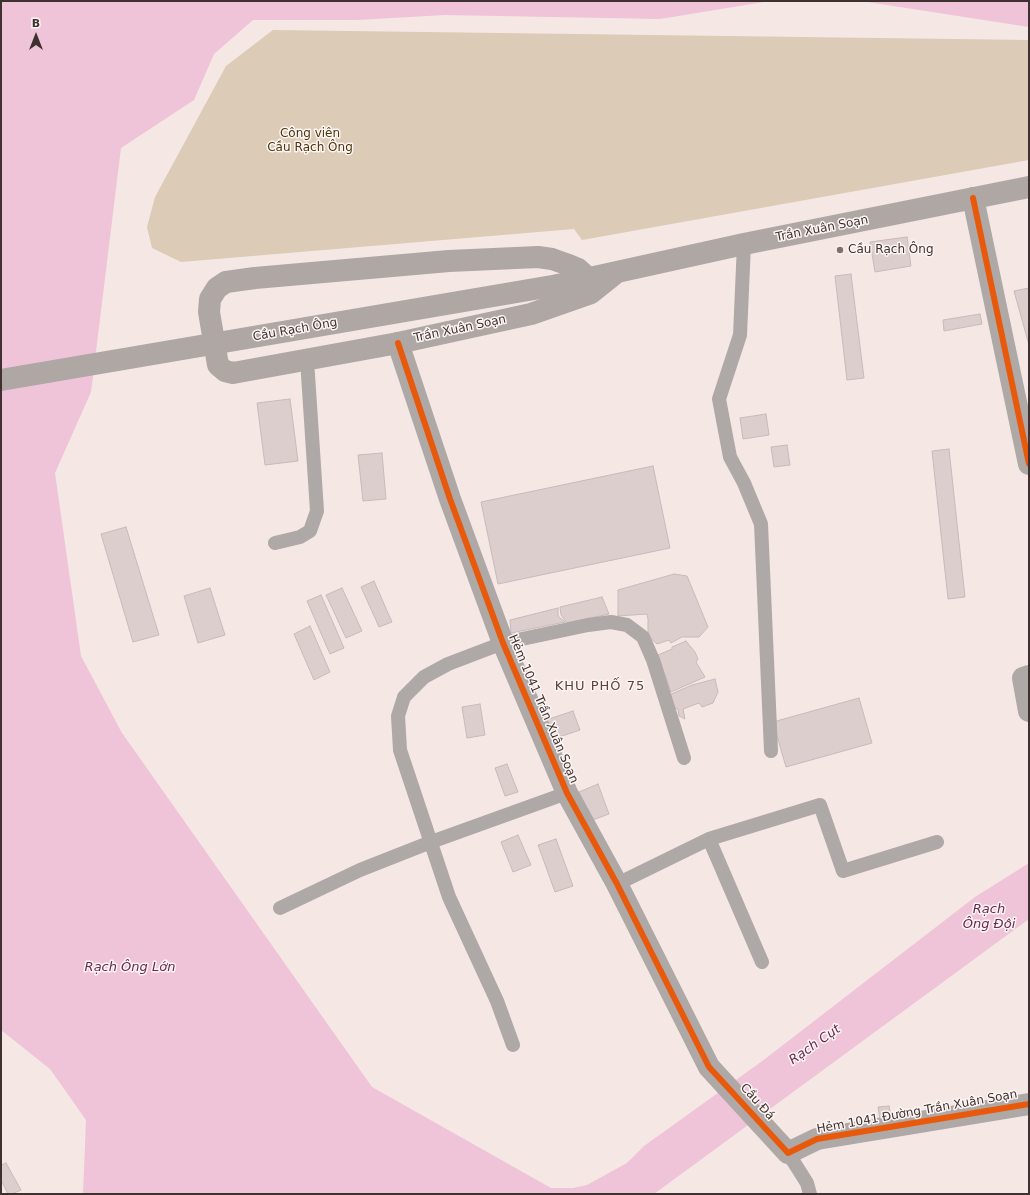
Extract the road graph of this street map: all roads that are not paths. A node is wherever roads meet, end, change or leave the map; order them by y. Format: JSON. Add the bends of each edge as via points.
{"nodes":[{"id":1,"x":1029,"y":187,"type":"edge"},
{"id":2,"x":973,"y":198,"type":"junction"},
{"id":3,"x":744,"y":244,"type":"junction"},
{"id":4,"x":616,"y":273,"type":"junction"},
{"id":5,"x":589,"y":279,"type":"junction"},
{"id":6,"x":398,"y":343,"type":"junction"},
{"id":7,"x":307,"y":360,"type":"junction"},
{"id":8,"x":1,"y":380,"type":"edge"},
{"id":9,"x":1029,"y":464,"type":"edge"},
{"id":10,"x":275,"y":543,"type":"dead end"},
{"id":11,"x":503,"y":643,"type":"junction"},
{"id":12,"x":1029,"y":676,"type":"edge"},
{"id":13,"x":1029,"y":711,"type":"edge"},
{"id":14,"x":772,"y":751,"type":"dead end"},
{"id":15,"x":684,"y":758,"type":"dead end"},
{"id":16,"x":566,"y":793,"type":"junction"},
{"id":17,"x":709,"y":839,"type":"junction"},
{"id":18,"x":431,"y":842,"type":"junction"},
{"id":19,"x":937,"y":842,"type":"dead end"},
{"id":20,"x":617,"y":884,"type":"junction"},
{"id":21,"x":280,"y":908,"type":"dead end"},
{"id":22,"x":762,"y":962,"type":"dead end"},
{"id":23,"x":514,"y":1045,"type":"dead end"},
{"id":24,"x":709,"y":1067,"type":"joint"},
{"id":25,"x":1029,"y":1104,"type":"edge"},
{"id":26,"x":788,"y":1153,"type":"junction"},
{"id":27,"x":810,"y":1194,"type":"edge"}],
"edges":[{"from":1,"to":2,"type":"main road","name":"Trần Xuân Soạn"},
{"from":2,"to":3,"type":"main road","name":"Trần Xuân Soạn"},
{"from":2,"to":9,"type":"street"},
{"from":3,"to":4,"type":"main road","name":"Trần Xuân Soạn"},
{"from":3,"to":14,"type":"lane","via":[[740,335],[719,399],[730,457],[762,524]]},
{"from":4,"to":5,"type":"main road","name":"Trần Xuân Soạn"},
{"from":4,"to":6,"type":"main road","name":"Trần Xuân Soạn","via":[[591,293],[557,306]]},
{"from":5,"to":7,"type":"main road","name":"Trần Xuân Soạn","via":[[578,269],[538,257],[449,261],[255,278],[226,282],[217,288],[210,299],[209,312],[218,365],[225,371],[233,373]]},
{"from":5,"to":8,"type":"main road","name":"Cầu Rạch Ông","bridge":true},
{"from":6,"to":7,"type":"main road","name":"Trần Xuân Soạn"},
{"from":6,"to":11,"type":"street","name":"Hẻm 1041 Trần Xuân Soạn","via":[[450,499]]},
{"from":7,"to":10,"type":"lane","via":[[317,511],[310,531],[300,537]]},
{"from":11,"to":15,"type":"lane","via":[[588,625],[611,622],[627,625],[643,637],[651,654]]},
{"from":11,"to":16,"type":"street","name":"Hẻm 1041 Trần Xuân Soạn"},
{"from":11,"to":18,"type":"lane","via":[[448,664],[424,678],[404,697],[398,716],[400,750]]},
{"from":12,"to":13,"type":"street","via":[[1023,678]]},
{"from":16,"to":18,"type":"lane"},
{"from":16,"to":20,"type":"street","name":"Hẻm 1041 Trần Xuân Soạn"},
{"from":17,"to":19,"type":"lane","via":[[820,805],[843,872]]},
{"from":17,"to":20,"type":"lane"},
{"from":17,"to":22,"type":"lane"},
{"from":18,"to":21,"type":"lane","via":[[360,870]]},
{"from":18,"to":23,"type":"lane","via":[[449,897],[497,1001]]},
{"from":20,"to":24,"type":"street","name":"Hẻm 1041 Trần Xuân Soạn"},
{"from":24,"to":26,"type":"street","name":"Cầu Đá"},
{"from":25,"to":26,"type":"street","name":"Hẻm 1041 Đường Trần Xuân Soạn","via":[[817,1139]]},
{"from":26,"to":27,"type":"lane","via":[[807,1183]]}]}
